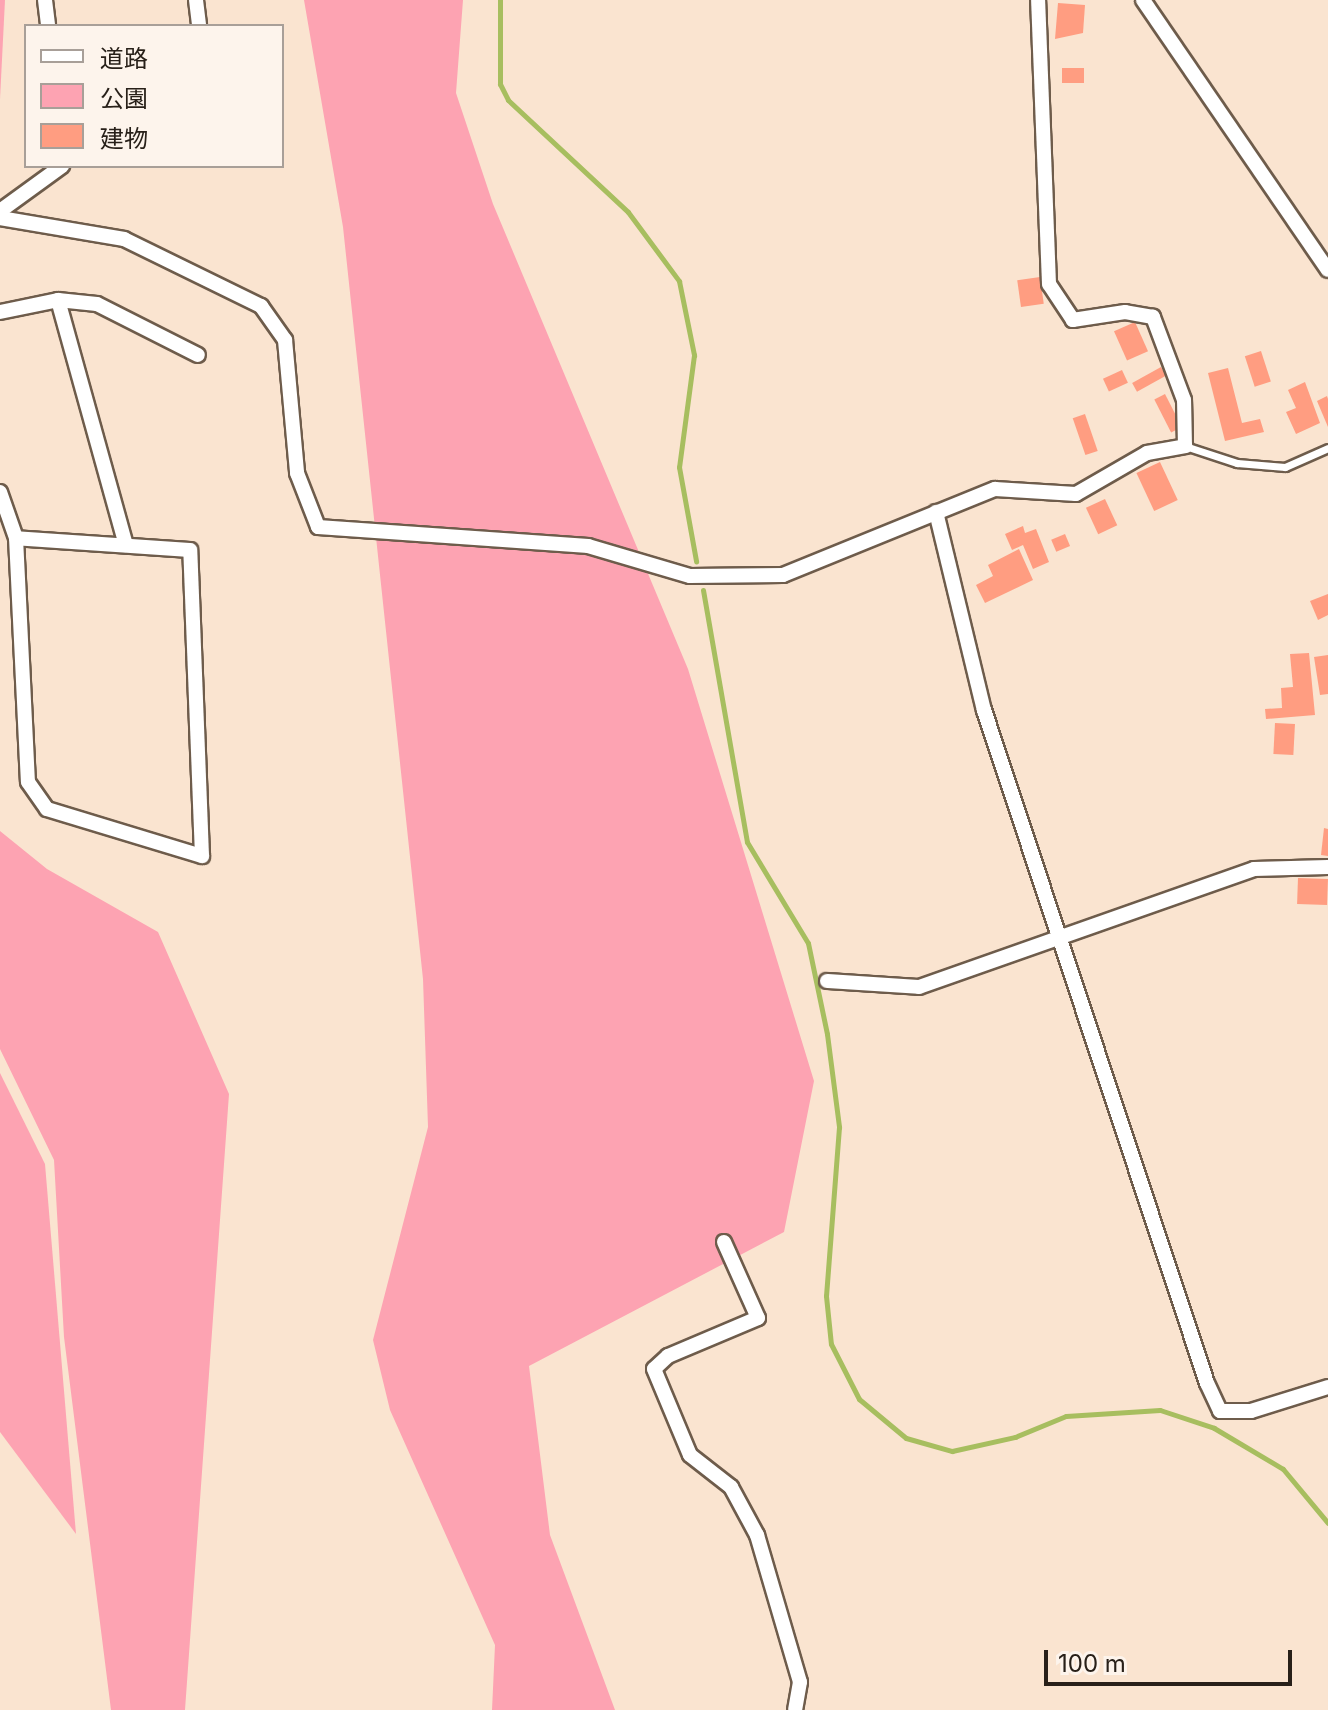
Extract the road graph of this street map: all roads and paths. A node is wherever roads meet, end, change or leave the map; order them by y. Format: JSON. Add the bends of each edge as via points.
{"nodes":[{"id":1,"x":45,"y":0,"type":"edge"},
{"id":2,"x":196,"y":0,"type":"edge"},
{"id":3,"x":1038,"y":0,"type":"edge"},
{"id":4,"x":1143,"y":0,"type":"edge"},
{"id":5,"x":48,"y":24,"type":"edge"},
{"id":6,"x":199,"y":24,"type":"edge"},
{"id":7,"x":59,"y":168,"type":"edge"},
{"id":8,"x":0,"y":211,"type":"edge"},
{"id":9,"x":0,"y":218,"type":"edge"},
{"id":10,"x":1328,"y":270,"type":"edge"},
{"id":11,"x":58,"y":300,"type":"junction"},
{"id":12,"x":0,"y":312,"type":"edge"},
{"id":13,"x":198,"y":355,"type":"dead end"},
{"id":14,"x":1185,"y":446,"type":"junction"},
{"id":15,"x":1328,"y":448,"type":"edge"},
{"id":16,"x":0,"y":492,"type":"edge"},
{"id":17,"x":936,"y":512,"type":"junction"},
{"id":18,"x":16,"y":538,"type":"junction"},
{"id":19,"x":126,"y":545,"type":"junction"},
{"id":20,"x":1328,"y":867,"type":"edge"},
{"id":21,"x":1060,"y":939,"type":"junction"},
{"id":22,"x":827,"y":981,"type":"dead end"},
{"id":23,"x":724,"y":1242,"type":"dead end"},
{"id":24,"x":1328,"y":1387,"type":"edge"},
{"id":25,"x":795,"y":1710,"type":"edge"}],
"edges":[{"from":1,"to":5,"type":"street"},
{"from":2,"to":6,"type":"street"},
{"from":3,"to":14,"type":"street","via":[[1049,284],[1073,320],[1125,312],[1153,317],[1184,400]]},
{"from":4,"to":10,"type":"street"},
{"from":7,"to":8,"type":"street"},
{"from":9,"to":17,"type":"street","via":[[124,239],[261,306],[285,340],[297,473],[318,527],[333,533],[525,540],[588,546],[690,576],[783,575]]},
{"from":11,"to":12,"type":"street"},
{"from":11,"to":13,"type":"street","via":[[123,313]]},
{"from":11,"to":19,"type":"street"},
{"from":14,"to":15,"type":"lane","via":[[1237,463],[1285,467]]},
{"from":14,"to":17,"type":"street","via":[[1147,453],[1076,494],[995,489]]},
{"from":16,"to":18,"type":"street"},
{"from":17,"to":21,"type":"street","via":[[984,710]]},
{"from":18,"to":19,"type":"street"},
{"from":18,"to":19,"type":"street","via":[[28,782],[47,809],[202,856],[190,550]]},
{"from":20,"to":21,"type":"street","via":[[1254,869]]},
{"from":21,"to":22,"type":"street","via":[[919,987]]},
{"from":21,"to":24,"type":"street","via":[[1220,1411],[1251,1411]]},
{"from":23,"to":25,"type":"street","via":[[758,1318],[657,1361],[654,1369],[690,1455],[731,1487],[757,1535],[800,1682]]}]}
